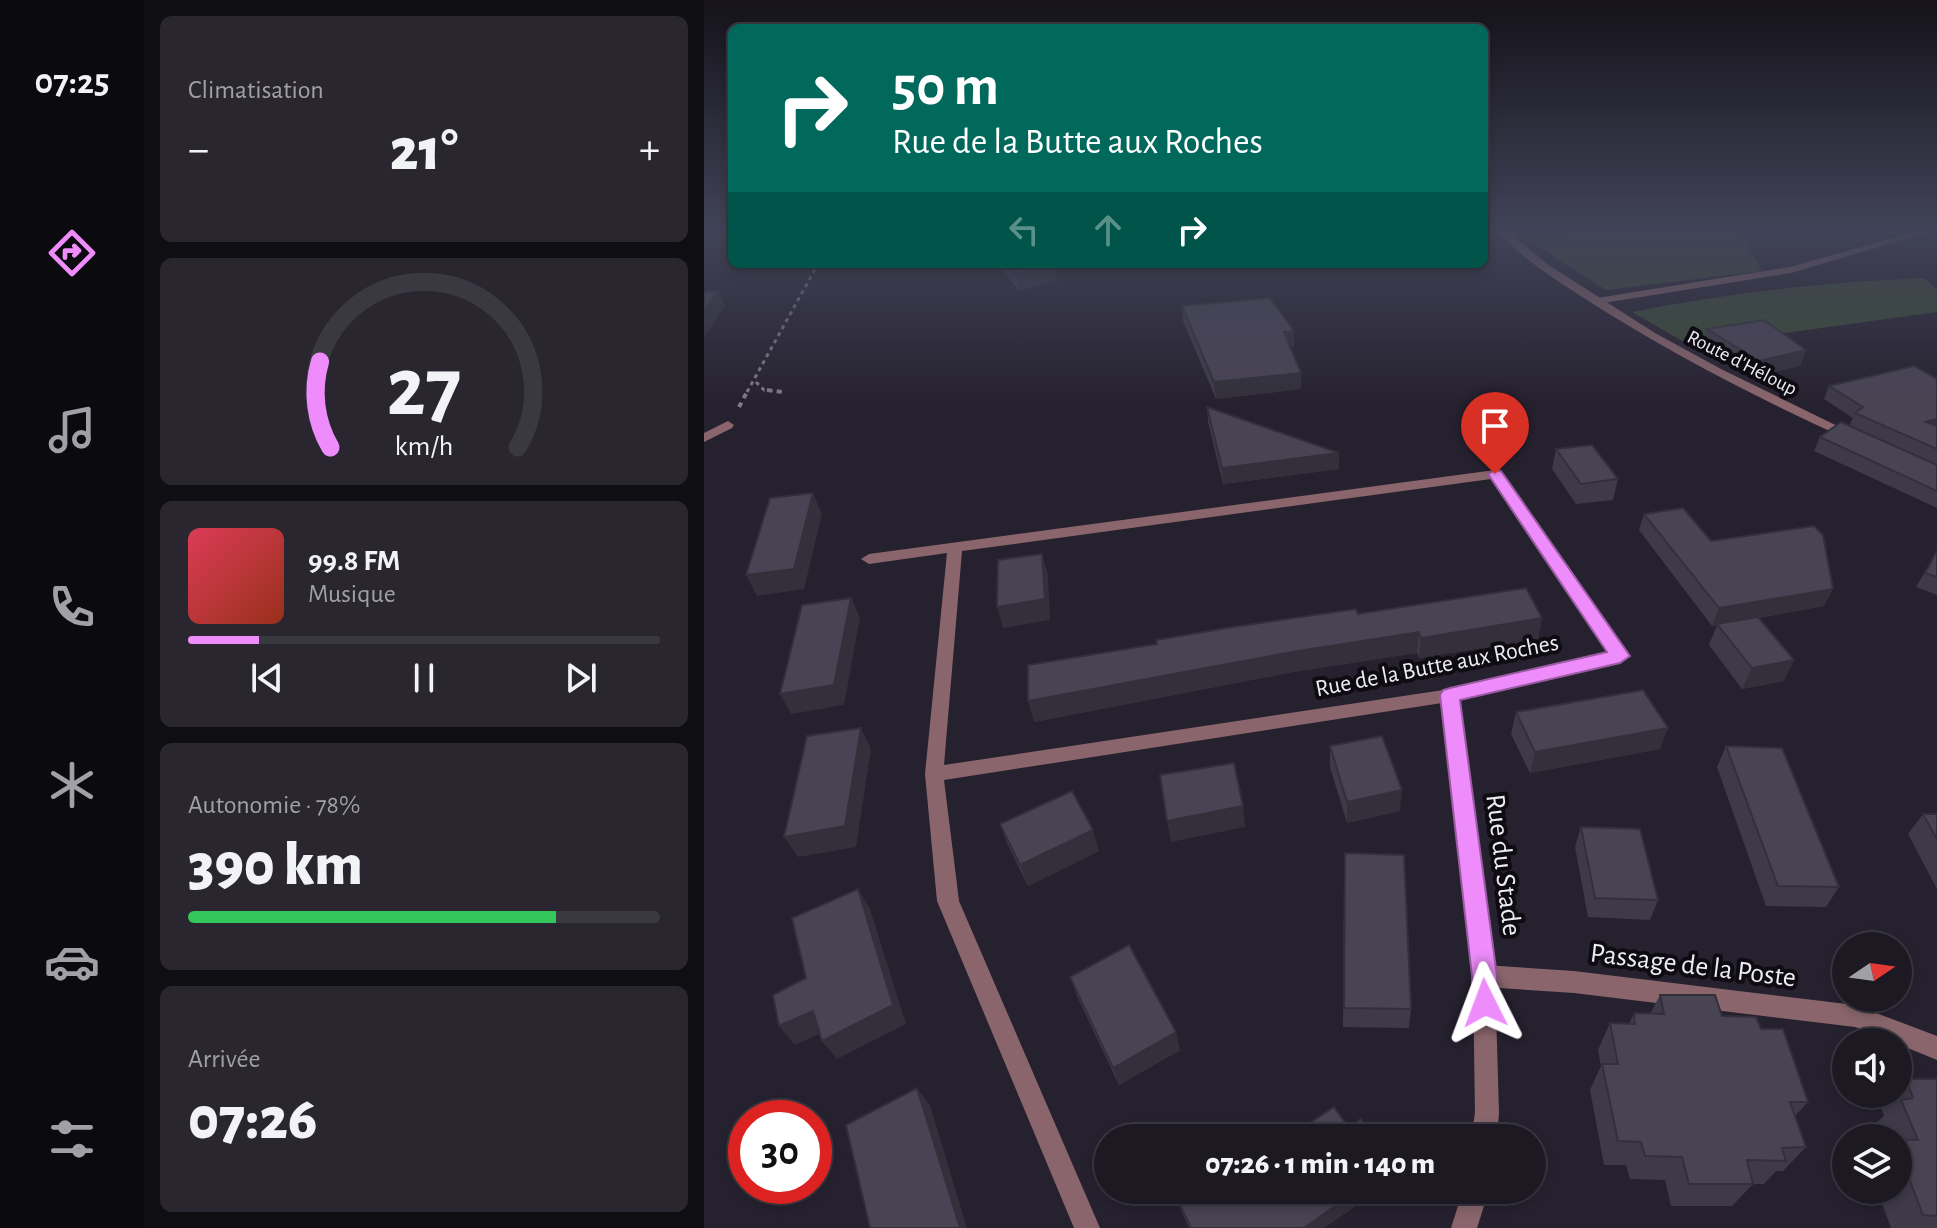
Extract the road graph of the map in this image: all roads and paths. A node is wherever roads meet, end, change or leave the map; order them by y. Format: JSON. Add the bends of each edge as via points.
{"nodes":[{"id":1,"x":805,"y":289,"type":"edge"},
{"id":2,"x":1579,"y":289,"type":"edge"},
{"id":3,"x":1670,"y":289,"type":"edge"},
{"id":4,"x":1597,"y":301,"type":"junction"},
{"id":5,"x":783,"y":392,"type":"dead end"},
{"id":6,"x":728,"y":425,"type":"dead end"},
{"id":7,"x":704,"y":438,"type":"edge"},
{"id":8,"x":1864,"y":442,"type":"edge"},
{"id":9,"x":955,"y":547,"type":"junction"},
{"id":10,"x":869,"y":559,"type":"dead end"},
{"id":11,"x":1450,"y":695,"type":"junction"},
{"id":12,"x":934,"y":774,"type":"junction"},
{"id":13,"x":1484,"y":976,"type":"junction"},
{"id":14,"x":1937,"y":1048,"type":"edge"},
{"id":15,"x":1486,"y":1124,"type":"edge"},
{"id":16,"x":1472,"y":1204,"type":"edge"},
{"id":17,"x":1087,"y":1228,"type":"edge"},
{"id":18,"x":1464,"y":1228,"type":"edge"}],
"edges":[{"from":1,"to":5,"type":"path","via":[[756,382],[764,390]]},
{"from":2,"to":4,"type":"street","name":"Route d'Héloup"},
{"from":3,"to":4,"type":"street"},
{"from":4,"to":8,"type":"street","name":"Route d'Héloup","via":[[1734,383]]},
{"from":6,"to":7,"type":"street"},
{"from":9,"to":10,"type":"street","name":"Rue de la Butte aux Roches"},
{"from":9,"to":11,"type":"street","name":"Rue de la Butte aux Roches","via":[[1495,474],[1620,656]]},
{"from":9,"to":12,"type":"street"},
{"from":11,"to":12,"type":"street","name":"Rue de la Butte aux Roches"},
{"from":11,"to":13,"type":"street","name":"Rue du Stade"},
{"from":12,"to":17,"type":"street","via":[[948,901]]},
{"from":13,"to":14,"type":"street","name":"Passage de la Poste","via":[[1855,1016]]},
{"from":13,"to":15,"type":"street","name":"Rue du Stade"},
{"from":16,"to":18,"type":"street"}]}
